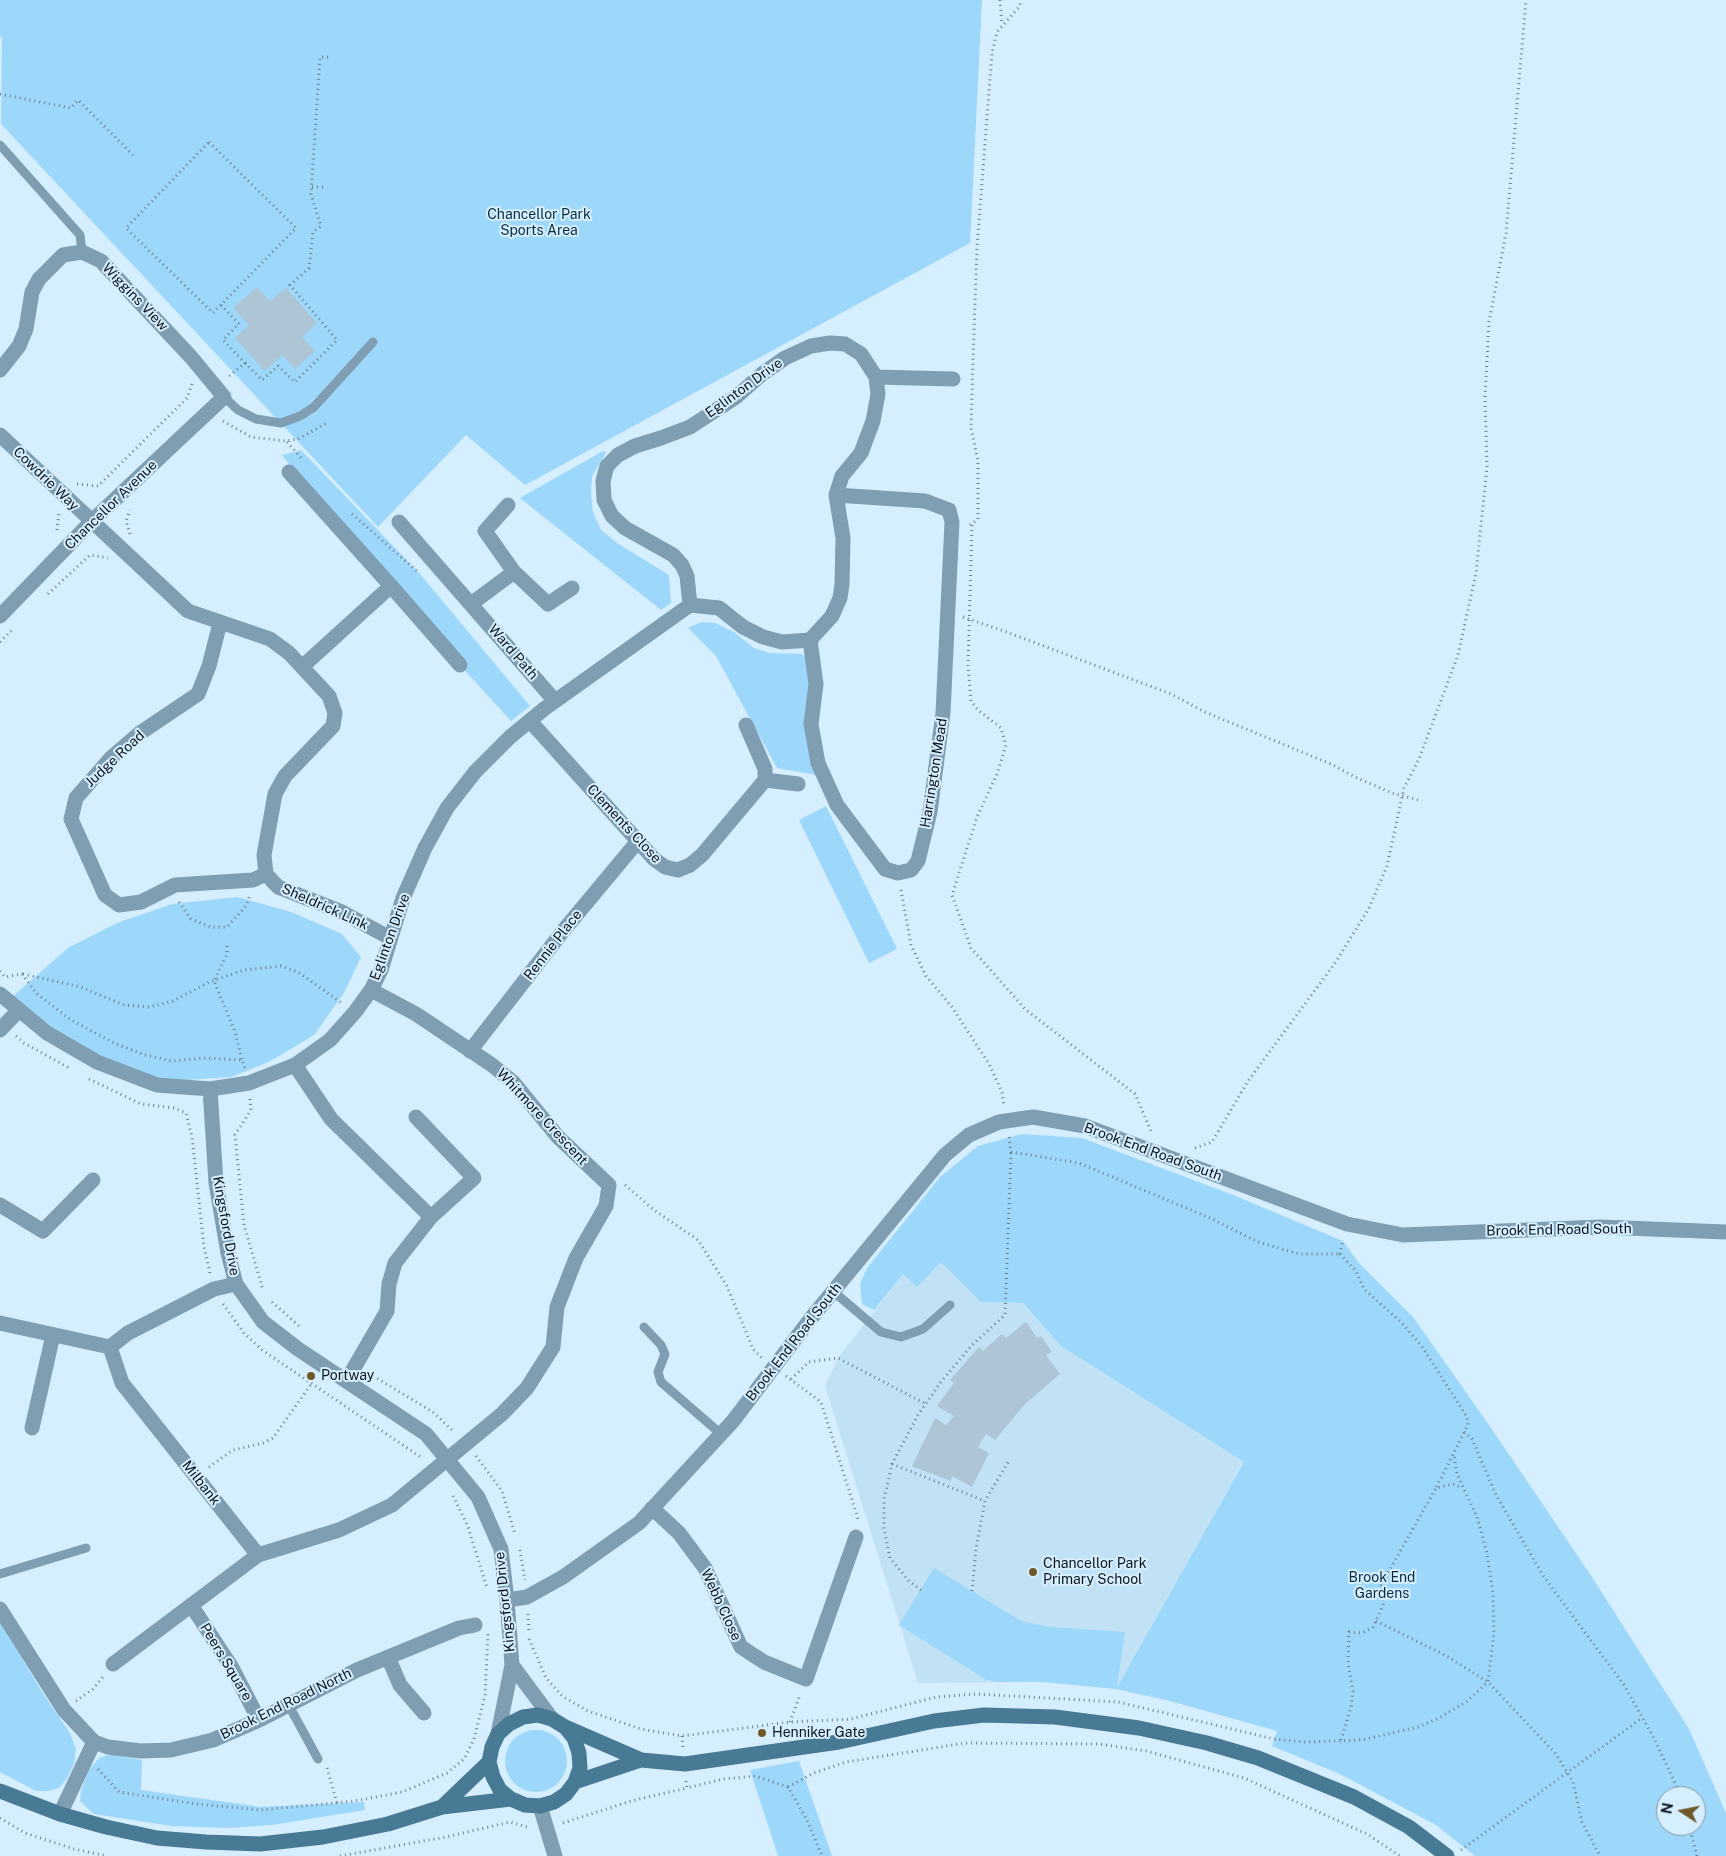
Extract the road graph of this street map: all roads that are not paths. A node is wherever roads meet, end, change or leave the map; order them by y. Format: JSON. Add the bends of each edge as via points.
{"nodes":[{"id":1,"x":0,"y":145,"type":"edge"},
{"id":2,"x":82,"y":252,"type":"junction"},
{"id":3,"x":373,"y":342,"type":"dead end"},
{"id":4,"x":0,"y":370,"type":"edge"},
{"id":5,"x":876,"y":377,"type":"junction"},
{"id":6,"x":953,"y":379,"type":"dead end"},
{"id":7,"x":220,"y":391,"type":"junction"},
{"id":8,"x":0,"y":435,"type":"edge"},
{"id":9,"x":289,"y":472,"type":"dead end"},
{"id":10,"x":836,"y":495,"type":"junction"},
{"id":11,"x":508,"y":505,"type":"dead end"},
{"id":12,"x":91,"y":522,"type":"junction"},
{"id":13,"x":399,"y":522,"type":"dead end"},
{"id":14,"x":514,"y":572,"type":"junction"},
{"id":15,"x":391,"y":586,"type":"junction"},
{"id":16,"x":572,"y":588,"type":"dead end"},
{"id":17,"x":471,"y":604,"type":"junction"},
{"id":18,"x":690,"y":605,"type":"junction"},
{"id":19,"x":0,"y":616,"type":"edge"},
{"id":20,"x":220,"y":623,"type":"junction"},
{"id":21,"x":810,"y":640,"type":"junction"},
{"id":22,"x":303,"y":666,"type":"junction"},
{"id":23,"x":460,"y":666,"type":"dead end"},
{"id":24,"x":555,"y":701,"type":"junction"},
{"id":25,"x":530,"y":721,"type":"junction"},
{"id":26,"x":746,"y":725,"type":"dead end"},
{"id":27,"x":765,"y":780,"type":"junction"},
{"id":28,"x":798,"y":784,"type":"dead end"},
{"id":29,"x":638,"y":841,"type":"junction"},
{"id":30,"x":259,"y":877,"type":"junction"},
{"id":31,"x":390,"y":938,"type":"junction"},
{"id":32,"x":371,"y":990,"type":"junction"},
{"id":33,"x":0,"y":994,"type":"edge"},
{"id":34,"x":19,"y":1010,"type":"junction"},
{"id":35,"x":2,"y":1028,"type":"edge"},
{"id":36,"x":470,"y":1051,"type":"junction"},
{"id":37,"x":295,"y":1065,"type":"junction"},
{"id":38,"x":210,"y":1089,"type":"junction"},
{"id":39,"x":416,"y":1117,"type":"dead end"},
{"id":40,"x":93,"y":1180,"type":"dead end"},
{"id":41,"x":0,"y":1205,"type":"edge"},
{"id":42,"x":431,"y":1217,"type":"junction"},
{"id":43,"x":1726,"y":1232,"type":"edge"},
{"id":44,"x":236,"y":1284,"type":"junction"},
{"id":45,"x":834,"y":1292,"type":"junction"},
{"id":46,"x":950,"y":1305,"type":"dead end"},
{"id":47,"x":0,"y":1323,"type":"edge"},
{"id":48,"x":644,"y":1327,"type":"dead end"},
{"id":49,"x":54,"y":1335,"type":"junction"},
{"id":50,"x":110,"y":1347,"type":"junction"},
{"id":51,"x":348,"y":1380,"type":"junction"},
{"id":52,"x":32,"y":1428,"type":"dead end"},
{"id":53,"x":721,"y":1434,"type":"junction"},
{"id":54,"x":448,"y":1459,"type":"junction"},
{"id":55,"x":652,"y":1508,"type":"junction"},
{"id":56,"x":856,"y":1537,"type":"dead end"},
{"id":57,"x":86,"y":1548,"type":"dead end"},
{"id":58,"x":258,"y":1555,"type":"junction"},
{"id":59,"x":0,"y":1574,"type":"edge"},
{"id":60,"x":507,"y":1600,"type":"junction"},
{"id":61,"x":191,"y":1605,"type":"junction"},
{"id":62,"x":0,"y":1608,"type":"edge"},
{"id":63,"x":481,"y":1625,"type":"road end"},
{"id":64,"x":388,"y":1657,"type":"junction"},
{"id":65,"x":113,"y":1664,"type":"road end"},
{"id":66,"x":512,"y":1665,"type":"junction"},
{"id":67,"x":288,"y":1704,"type":"junction"},
{"id":68,"x":424,"y":1714,"type":"dead end"},
{"id":69,"x":259,"y":1720,"type":"junction"},
{"id":70,"x":559,"y":1723,"type":"junction"},
{"id":71,"x":498,"y":1734,"type":"junction"},
{"id":72,"x":94,"y":1742,"type":"junction"},
{"id":73,"x":318,"y":1759,"type":"road end"},
{"id":74,"x":641,"y":1760,"type":"junction"},
{"id":75,"x":489,"y":1762,"type":"junction"},
{"id":76,"x":575,"y":1782,"type":"junction"},
{"id":77,"x":0,"y":1791,"type":"edge"},
{"id":78,"x":511,"y":1799,"type":"junction"},
{"id":79,"x":540,"y":1806,"type":"junction"},
{"id":80,"x":442,"y":1807,"type":"junction"},
{"id":81,"x":60,"y":1814,"type":"junction"},
{"id":82,"x":1454,"y":1853,"type":"edge"},
{"id":83,"x":555,"y":1856,"type":"edge"}],
"edges":[{"from":1,"to":2,"type":"lane","via":[[80,235]]},
{"from":2,"to":4,"type":"street","via":[[63,255],[39,279],[32,292],[26,329],[19,346]]},
{"from":2,"to":7,"type":"street","name":"Wiggins View","via":[[101,261],[192,356]]},
{"from":3,"to":7,"type":"lane","via":[[314,407],[282,423],[256,419],[238,410]]},
{"from":5,"to":6,"type":"street"},
{"from":5,"to":10,"type":"street","via":[[878,394],[873,421],[861,453],[842,476]]},
{"from":5,"to":18,"type":"street","name":"Eglinton Drive","via":[[861,354],[845,344],[811,346],[778,363],[736,397],[690,427],[634,446],[607,466],[603,481],[604,500],[612,516],[625,528],[673,555],[682,565],[687,576]]},
{"from":7,"to":12,"type":"street","name":"Chancellor Avenue"},
{"from":8,"to":12,"type":"street","name":"Cowdrie Way"},
{"from":9,"to":15,"type":"street"},
{"from":10,"to":21,"type":"street","via":[[843,538],[840,598],[832,616]]},
{"from":10,"to":21,"type":"street","name":"Harrington Mead","via":[[925,501],[949,510],[952,522],[943,713],[930,812],[918,861],[911,870],[898,873],[886,869],[837,805],[818,763],[811,724],[816,684]]},
{"from":11,"to":14,"type":"street","via":[[485,531]]},
{"from":12,"to":19,"type":"street","name":"Chancellor Avenue"},
{"from":12,"to":20,"type":"street","via":[[188,612]]},
{"from":13,"to":17,"type":"street","name":"Ward Path"},
{"from":14,"to":16,"type":"street","via":[[548,604]]},
{"from":14,"to":17,"type":"street"},
{"from":15,"to":22,"type":"street"},
{"from":15,"to":23,"type":"street"},
{"from":17,"to":24,"type":"street","name":"Ward Path"},
{"from":18,"to":21,"type":"street","via":[[719,608],[763,637],[782,642]]},
{"from":18,"to":24,"type":"street","name":"Eglinton Drive"},
{"from":20,"to":22,"type":"street","via":[[270,639]]},
{"from":20,"to":30,"type":"street","name":"Judge Road","via":[[198,694],[140,733],[111,758],[76,798],[71,819],[105,895],[119,905],[141,902],[175,885]]},
{"from":22,"to":30,"type":"street","via":[[329,696],[335,713],[334,726],[285,776],[275,794]]},
{"from":24,"to":25,"type":"street","name":"Eglinton Drive"},
{"from":25,"to":29,"type":"street","name":"Clements Close"},
{"from":25,"to":31,"type":"street","name":"Eglinton Drive","via":[[475,772],[447,808],[424,848]]},
{"from":26,"to":27,"type":"street","via":[[765,769]]},
{"from":27,"to":28,"type":"street"},
{"from":27,"to":29,"type":"street","name":"Clements Close","via":[[690,865],[678,870],[665,867]]},
{"from":29,"to":36,"type":"street","name":"Rennie Place"},
{"from":30,"to":31,"type":"street","name":"Sheldrick Link","via":[[342,912]]},
{"from":31,"to":32,"type":"street","name":"Eglinton Drive","via":[[381,970]]},
{"from":32,"to":36,"type":"street","name":"Whitmore Crescent","via":[[416,1014]]},
{"from":32,"to":37,"type":"street","name":"Eglinton Drive","via":[[330,1040]]},
{"from":33,"to":34,"type":"street","name":"Eglinton Drive"},
{"from":34,"to":35,"type":"street"},
{"from":34,"to":38,"type":"street","name":"Eglinton Drive","via":[[47,1033],[97,1062],[157,1086]]},
{"from":36,"to":54,"type":"street","name":"Whitmore Crescent","via":[[514,1082],[558,1137],[608,1185],[606,1206],[576,1258],[558,1307],[553,1347],[527,1388],[502,1414]]},
{"from":37,"to":38,"type":"street","name":"Eglinton Drive","via":[[249,1083]]},
{"from":37,"to":42,"type":"street","via":[[331,1119]]},
{"from":38,"to":44,"type":"street","name":"Kingsford Drive","via":[[216,1183]]},
{"from":39,"to":42,"type":"street","via":[[474,1178]]},
{"from":40,"to":41,"type":"street","via":[[43,1230]]},
{"from":42,"to":51,"type":"street","via":[[395,1263],[387,1311]]},
{"from":43,"to":45,"type":"street","name":"Brook End Road South","via":[[1601,1227],[1403,1235],[1348,1224],[1085,1126],[1033,1117],[1007,1120],[969,1135],[945,1155]]},
{"from":44,"to":50,"type":"street","via":[[214,1289],[128,1333]]},
{"from":44,"to":51,"type":"street","name":"Kingsford Drive","via":[[263,1322],[298,1349]]},
{"from":45,"to":46,"type":"lane","via":[[881,1332],[901,1337],[923,1329]]},
{"from":45,"to":53,"type":"street","name":"Brook End Road South"},
{"from":47,"to":49,"type":"street"},
{"from":48,"to":53,"type":"lane","via":[[665,1354],[658,1372],[661,1382]]},
{"from":49,"to":50,"type":"street"},
{"from":49,"to":52,"type":"street"},
{"from":50,"to":58,"type":"street","name":"Milbank","via":[[122,1383]]},
{"from":51,"to":54,"type":"street","name":"Kingsford Drive","via":[[426,1434]]},
{"from":53,"to":55,"type":"street","name":"Brook End Road South"},
{"from":54,"to":58,"type":"street","via":[[392,1505],[372,1516],[340,1530]]},
{"from":54,"to":60,"type":"street","name":"Kingsford Drive","via":[[478,1497],[501,1549]]},
{"from":55,"to":56,"type":"street","name":"Webb Close","via":[[679,1533],[705,1568],[741,1647],[764,1662],[806,1678]]},
{"from":55,"to":60,"type":"street","name":"Brook End Road South","via":[[640,1522],[563,1577],[527,1597]]},
{"from":57,"to":59,"type":"lane"},
{"from":58,"to":61,"type":"street"},
{"from":60,"to":66,"type":"street","name":"Kingsford Drive"},
{"from":61,"to":65,"type":"street"},
{"from":61,"to":69,"type":"street","name":"Peers Square","via":[[231,1666]]},
{"from":62,"to":72,"type":"street","via":[[64,1710]]},
{"from":63,"to":64,"type":"street","name":"Brook End Road North","via":[[458,1628]]},
{"from":64,"to":67,"type":"street","name":"Brook End Road North"},
{"from":64,"to":68,"type":"street","via":[[400,1685]]},
{"from":66,"to":70,"type":"street","name":"Kingsford Drive"},
{"from":66,"to":71,"type":"street","name":"Kingsford Drive"},
{"from":67,"to":69,"type":"street","name":"Brook End Road North"},
{"from":67,"to":73,"type":"lane"},
{"from":69,"to":72,"type":"street","name":"Brook End Road North","via":[[213,1740],[171,1750],[141,1751]]},
{"from":70,"to":71,"type":"street","via":[[538,1715],[523,1717]]},
{"from":70,"to":74,"type":"street"},
{"from":70,"to":76,"type":"street","via":[[574,1738],[579,1753],[580,1768]]},
{"from":71,"to":75,"type":"street"},
{"from":72,"to":81,"type":"street"},
{"from":74,"to":76,"type":"street"},
{"from":74,"to":82,"type":"street","via":[[685,1764],[839,1742],[934,1721],[984,1716],[1055,1717],[1140,1728],[1207,1743],[1288,1769],[1354,1797]]},
{"from":75,"to":78,"type":"street","via":[[492,1777]]},
{"from":75,"to":80,"type":"street"},
{"from":76,"to":79,"type":"street","via":[[566,1794]]},
{"from":77,"to":81,"type":"street"},
{"from":78,"to":79,"type":"street","via":[[525,1805]]},
{"from":78,"to":80,"type":"street"},
{"from":79,"to":83,"type":"street"},
{"from":80,"to":81,"type":"street","via":[[388,1824],[323,1837],[260,1844],[157,1838]]}]}
